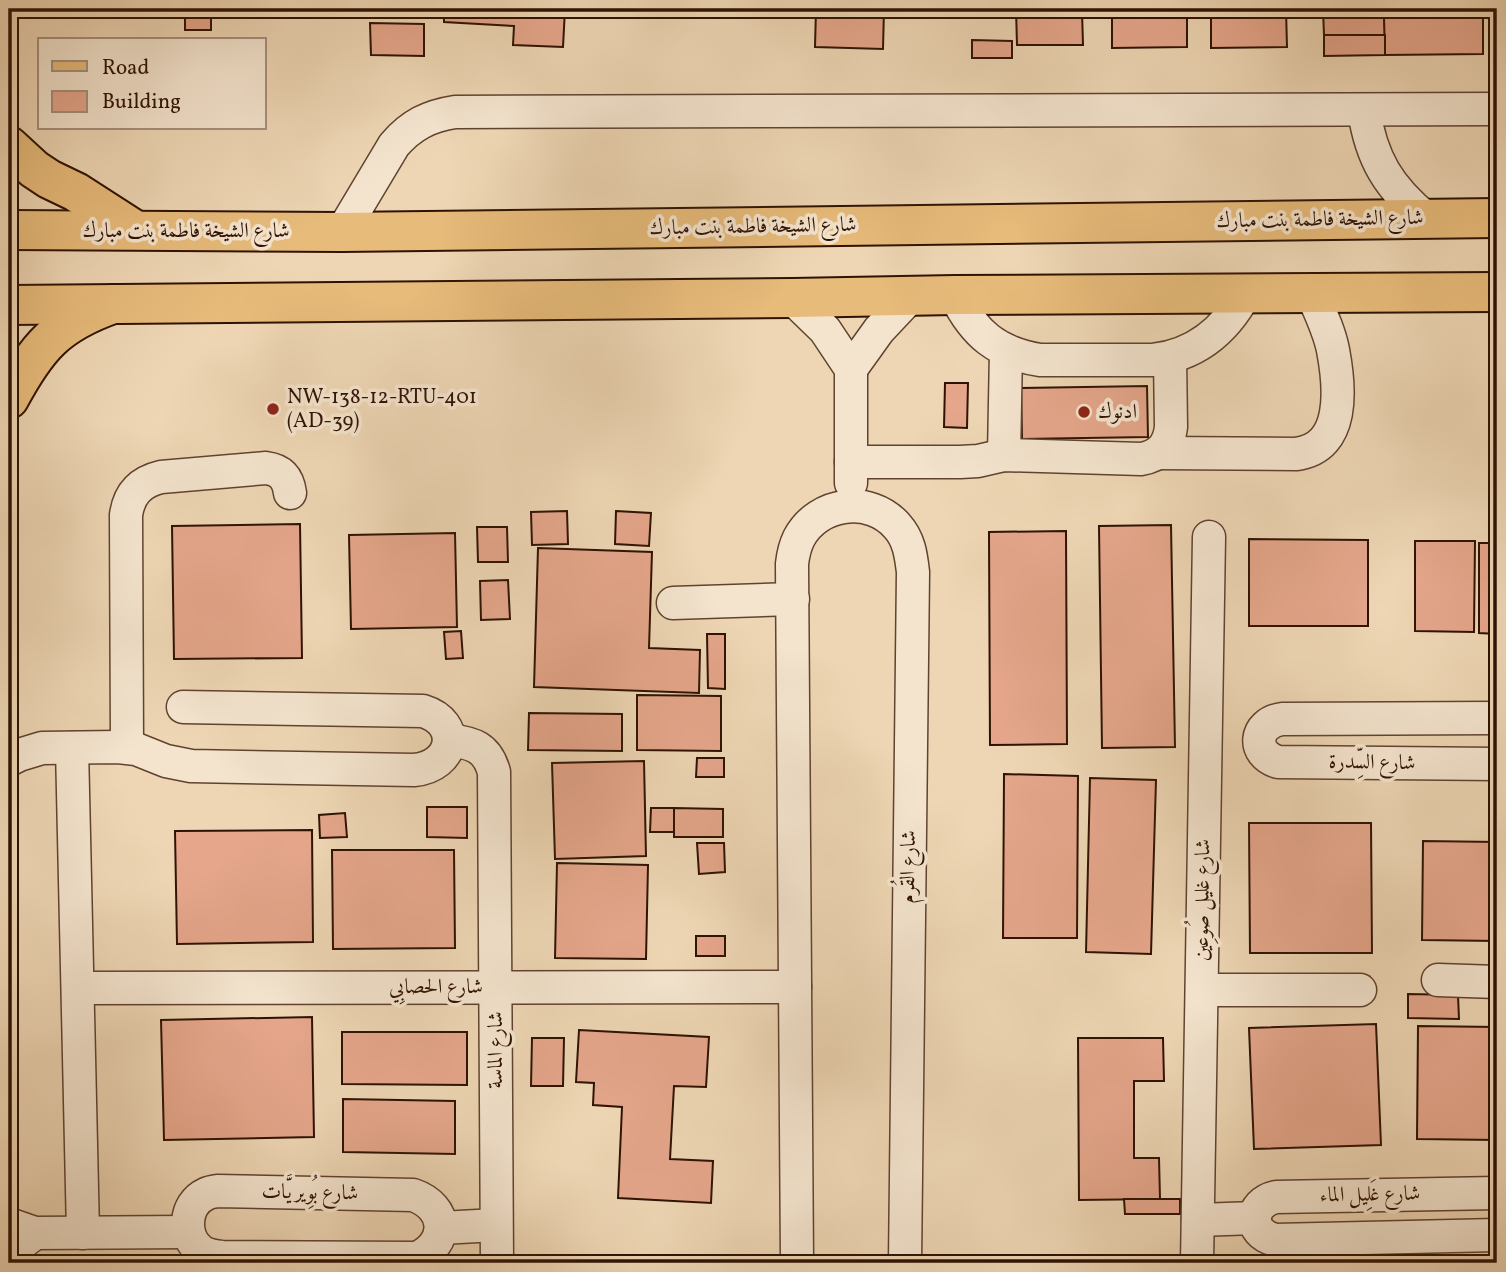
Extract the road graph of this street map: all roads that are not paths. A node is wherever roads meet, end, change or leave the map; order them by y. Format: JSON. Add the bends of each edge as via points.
{"nodes":[{"id":1,"x":1497,"y":109,"type":"edge"},
{"id":2,"x":1364,"y":110,"type":"junction"},
{"id":3,"x":9,"y":146,"type":"edge"},
{"id":4,"x":1497,"y":218,"type":"edge"},
{"id":5,"x":1427,"y":219,"type":"junction"},
{"id":6,"x":9,"y":230,"type":"edge"},
{"id":7,"x":135,"y":230,"type":"junction"},
{"id":8,"x":342,"y":232,"type":"junction"},
{"id":9,"x":1497,"y":292,"type":"edge"},
{"id":10,"x":1245,"y":294,"type":"junction"},
{"id":11,"x":1312,"y":294,"type":"junction"},
{"id":12,"x":954,"y":295,"type":"junction"},
{"id":13,"x":911,"y":296,"type":"junction"},
{"id":14,"x":792,"y":298,"type":"junction"},
{"id":15,"x":113,"y":304,"type":"junction"},
{"id":16,"x":9,"y":305,"type":"edge"},
{"id":17,"x":1006,"y":351,"type":"junction"},
{"id":18,"x":1170,"y":358,"type":"junction"},
{"id":19,"x":851,"y":369,"type":"junction"},
{"id":20,"x":9,"y":399,"type":"edge"},
{"id":21,"x":1159,"y":453,"type":"junction"},
{"id":22,"x":1004,"y":455,"type":"junction"},
{"id":23,"x":851,"y":462,"type":"junction"},
{"id":24,"x":290,"y":493,"type":"dead end"},
{"id":25,"x":851,"y":506,"type":"junction"},
{"id":26,"x":1209,"y":537,"type":"dead end"},
{"id":27,"x":793,"y":599,"type":"junction"},
{"id":28,"x":673,"y":603,"type":"dead end"},
{"id":29,"x":183,"y":707,"type":"dead end"},
{"id":30,"x":1497,"y":718,"type":"edge"},
{"id":31,"x":9,"y":734,"type":"edge"},
{"id":32,"x":449,"y":740,"type":"junction"},
{"id":33,"x":1259,"y":740,"type":"junction"},
{"id":34,"x":1206,"y":741,"type":"junction"},
{"id":35,"x":127,"y":747,"type":"junction"},
{"id":36,"x":57,"y":748,"type":"junction"},
{"id":37,"x":9,"y":761,"type":"edge"},
{"id":38,"x":1497,"y":764,"type":"edge"},
{"id":39,"x":1438,"y":980,"type":"dead end"},
{"id":40,"x":1497,"y":982,"type":"edge"},
{"id":41,"x":495,"y":987,"type":"junction"},
{"id":42,"x":795,"y":987,"type":"junction"},
{"id":43,"x":78,"y":988,"type":"junction"},
{"id":44,"x":1202,"y":990,"type":"junction"},
{"id":45,"x":1360,"y":990,"type":"dead end"},
{"id":46,"x":1497,"y":1193,"type":"edge"},
{"id":47,"x":1255,"y":1218,"type":"junction"},
{"id":48,"x":1198,"y":1220,"type":"junction"},
{"id":49,"x":496,"y":1225,"type":"junction"},
{"id":50,"x":441,"y":1228,"type":"junction"},
{"id":51,"x":22,"y":1229,"type":"edge"},
{"id":52,"x":188,"y":1232,"type":"junction"},
{"id":53,"x":83,"y":1233,"type":"junction"},
{"id":54,"x":1497,"y":1235,"type":"edge"},
{"id":55,"x":9,"y":1253,"type":"edge"},
{"id":56,"x":496,"y":1263,"type":"edge"},
{"id":57,"x":797,"y":1263,"type":"edge"},
{"id":58,"x":905,"y":1263,"type":"edge"},
{"id":59,"x":1197,"y":1263,"type":"edge"}],
"edges":[{"from":1,"to":2,"type":"street"},
{"from":2,"to":5,"type":"street","via":[[1367,132],[1383,171]]},
{"from":2,"to":8,"type":"street","via":[[455,111],[426,118],[403,134]]},
{"from":3,"to":7,"type":"main road","via":[[49,179]]},
{"from":4,"to":5,"type":"main road","name":"شارع الشيخة فاطمة بنت مبارك"},
{"from":5,"to":8,"type":"main road","name":"شارع الشيخة فاطمة بنت مبارك"},
{"from":6,"to":7,"type":"main road","name":"شارع الشيخة فاطمة بنت مبارك"},
{"from":7,"to":8,"type":"main road","name":"شارع الشيخة فاطمة بنت مبارك"},
{"from":9,"to":11,"type":"main road"},
{"from":10,"to":11,"type":"main road"},
{"from":10,"to":12,"type":"main road"},
{"from":10,"to":18,"type":"street","via":[[1220,329],[1197,347]]},
{"from":11,"to":21,"type":"street","via":[[1333,350],[1337,379],[1335,423],[1322,444],[1296,454]]},
{"from":12,"to":13,"type":"main road"},
{"from":12,"to":17,"type":"street","via":[[975,328]]},
{"from":13,"to":14,"type":"main road"},
{"from":13,"to":19,"type":"street"},
{"from":14,"to":15,"type":"main road"},
{"from":14,"to":19,"type":"street","via":[[825,330]]},
{"from":15,"to":16,"type":"main road"},
{"from":15,"to":20,"type":"main road","via":[[74,322],[40,349]]},
{"from":17,"to":18,"type":"street","via":[[1040,360]]},
{"from":17,"to":22,"type":"street"},
{"from":18,"to":21,"type":"street","via":[[1170,437]]},
{"from":19,"to":23,"type":"street"},
{"from":21,"to":22,"type":"street","via":[[1140,459]]},
{"from":22,"to":23,"type":"street","via":[[960,462]]},
{"from":23,"to":25,"type":"street"},
{"from":24,"to":35,"type":"street","via":[[285,477],[266,468],[161,477],[144,482],[131,496],[126,515]]},
{"from":25,"to":27,"type":"street","via":[[826,511],[798,539],[792,564]]},
{"from":25,"to":58,"type":"street","name":"شارع القُرم","via":[[876,510],[897,525],[910,548],[913,572]]},
{"from":26,"to":34,"type":"street","name":"شارع غليل صُوعِين"},
{"from":27,"to":28,"type":"street"},
{"from":27,"to":42,"type":"street"},
{"from":29,"to":32,"type":"street","via":[[423,711],[441,721]]},
{"from":30,"to":33,"type":"street","name":"شارع السِّدرة","via":[[1282,719],[1266,724]]},
{"from":31,"to":36,"type":"street"},
{"from":32,"to":35,"type":"street","via":[[442,759],[414,770],[191,766]]},
{"from":32,"to":41,"type":"street","name":"شارع الماسة","via":[[478,747],[494,772]]},
{"from":33,"to":34,"type":"street"},
{"from":33,"to":38,"type":"street","name":"شارع السِّدرة","via":[[1264,755],[1278,762]]},
{"from":34,"to":44,"type":"street","name":"شارع غليل صُوعِين"},
{"from":35,"to":36,"type":"street"},
{"from":36,"to":37,"type":"street"},
{"from":36,"to":43,"type":"street"},
{"from":39,"to":40,"type":"street"},
{"from":41,"to":42,"type":"street","name":"شارع الحصابِي"},
{"from":41,"to":43,"type":"street","name":"شارع الحصابِي"},
{"from":41,"to":49,"type":"street","name":"شارع الماسة"},
{"from":42,"to":57,"type":"street"},
{"from":43,"to":53,"type":"street"},
{"from":44,"to":45,"type":"street"},
{"from":44,"to":48,"type":"street","name":"شارع غليل صُوعِين"},
{"from":46,"to":47,"type":"street","name":"شارع غَلِيل الماء","via":[[1276,1198],[1261,1204]]},
{"from":47,"to":48,"type":"street"},
{"from":47,"to":54,"type":"street","name":"شارع غَلِيل الماء","via":[[1260,1233],[1275,1240]]},
{"from":48,"to":59,"type":"street","name":"شارع غليل صُوعِين"},
{"from":49,"to":50,"type":"street"},
{"from":49,"to":56,"type":"street","name":"شارع الماسة"},
{"from":50,"to":52,"type":"street","via":[[434,1247],[407,1259],[211,1256],[201,1251]]},
{"from":50,"to":52,"type":"street","name":"شارع بُوِيريَّات","via":[[436,1210],[413,1195],[217,1191],[197,1200],[190,1210]]},
{"from":51,"to":53,"type":"street"},
{"from":51,"to":55,"type":"street"},
{"from":52,"to":53,"type":"street"}]}
